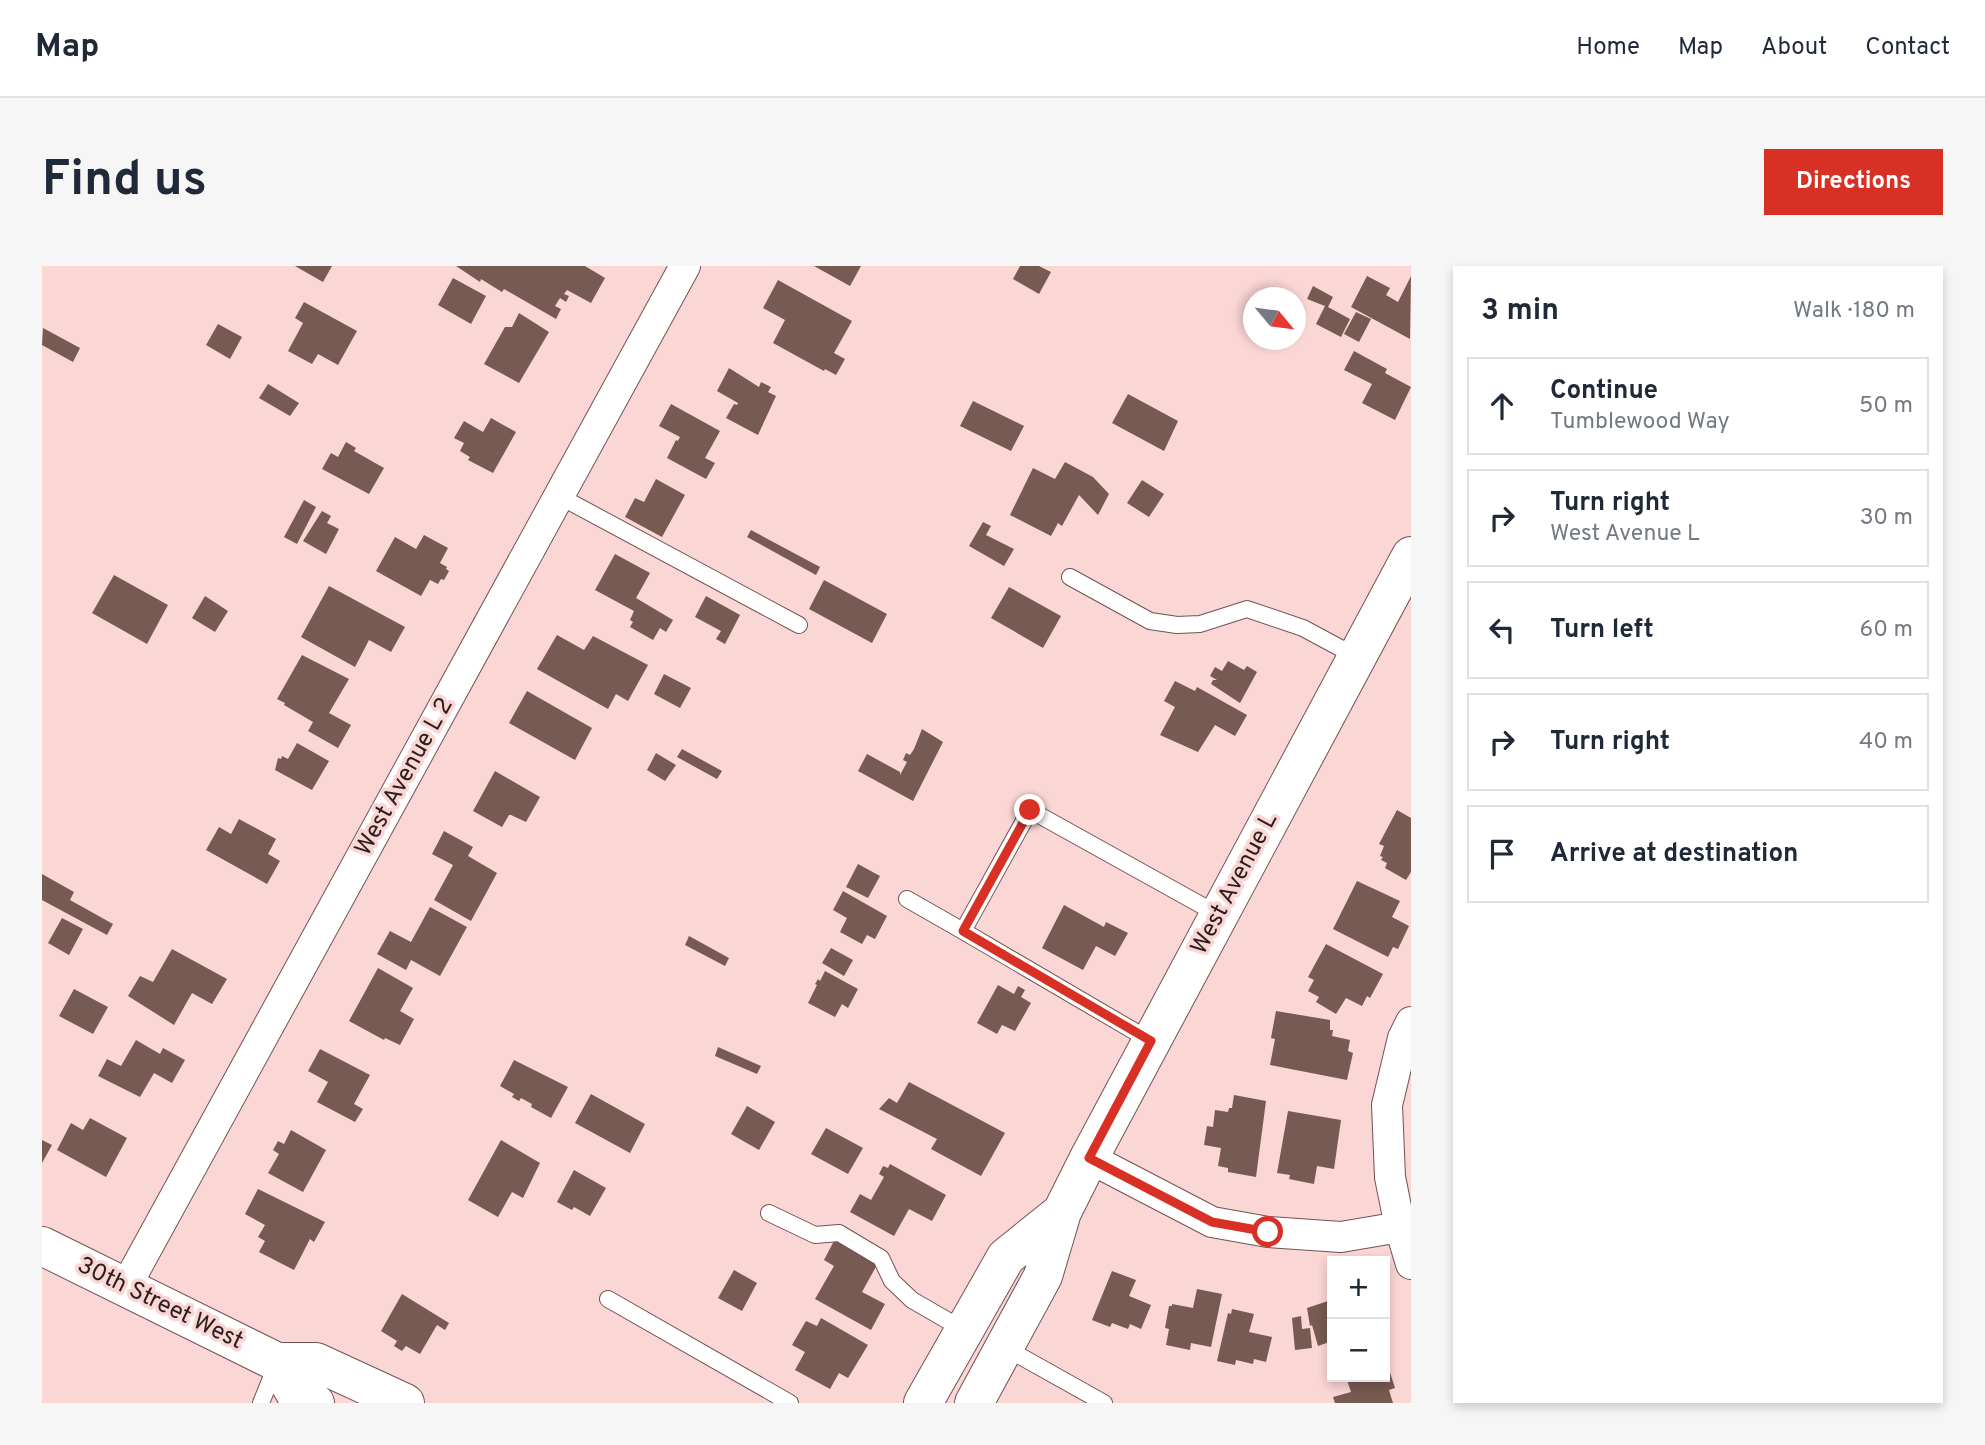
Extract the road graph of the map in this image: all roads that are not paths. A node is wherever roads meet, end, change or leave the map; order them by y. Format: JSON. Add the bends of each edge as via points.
{"nodes":[{"id":1,"x":685,"y":266,"type":"edge"},
{"id":2,"x":559,"y":496,"type":"junction"},
{"id":3,"x":1411,"y":556,"type":"edge"},
{"id":4,"x":1070,"y":577,"type":"dead end"},
{"id":5,"x":799,"y":625,"type":"dead end"},
{"id":6,"x":1357,"y":657,"type":"junction"},
{"id":7,"x":907,"y":899,"type":"dead end"},
{"id":8,"x":1219,"y":915,"type":"junction"},
{"id":9,"x":963,"y":931,"type":"junction"},
{"id":10,"x":1411,"y":1022,"type":"edge"},
{"id":11,"x":1151,"y":1041,"type":"junction"},
{"id":12,"x":1089,"y":1158,"type":"junction"},
{"id":13,"x":1062,"y":1212,"type":"junction"},
{"id":14,"x":769,"y":1213,"type":"dead end"},
{"id":15,"x":1400,"y":1227,"type":"junction"},
{"id":16,"x":42,"y":1246,"type":"edge"},
{"id":17,"x":1411,"y":1264,"type":"edge"},
{"id":18,"x":125,"y":1288,"type":"junction"},
{"id":19,"x":608,"y":1299,"type":"dead end"},
{"id":20,"x":964,"y":1330,"type":"junction"},
{"id":21,"x":1004,"y":1347,"type":"junction"},
{"id":22,"x":277,"y":1362,"type":"junction"},
{"id":23,"x":261,"y":1403,"type":"edge"},
{"id":24,"x":315,"y":1403,"type":"edge"},
{"id":25,"x":405,"y":1403,"type":"edge"},
{"id":26,"x":790,"y":1403,"type":"edge"},
{"id":27,"x":923,"y":1403,"type":"edge"},
{"id":28,"x":974,"y":1403,"type":"edge"},
{"id":29,"x":1104,"y":1403,"type":"edge"}],
"edges":[{"from":1,"to":2,"type":"street","name":"West Avenue L 2"},
{"from":2,"to":5,"type":"lane"},
{"from":2,"to":18,"type":"street","name":"West Avenue L 2"},
{"from":3,"to":6,"type":"main road","name":"West Avenue L"},
{"from":4,"to":6,"type":"lane","via":[[1150,621],[1200,624],[1247,608],[1303,628]]},
{"from":6,"to":8,"type":"main road","name":"West Avenue L"},
{"from":7,"to":9,"type":"lane"},
{"from":8,"to":9,"type":"lane","via":[[1030,810]]},
{"from":8,"to":11,"type":"main road","name":"West Avenue L"},
{"from":9,"to":11,"type":"lane"},
{"from":10,"to":15,"type":"street","via":[[1387,1105],[1390,1177]]},
{"from":11,"to":12,"type":"main road","name":"West Avenue L"},
{"from":12,"to":13,"type":"main road","name":"West Avenue L"},
{"from":12,"to":15,"type":"street","via":[[1212,1222],[1268,1232],[1342,1237]]},
{"from":13,"to":20,"type":"main road","name":"West Avenue L","via":[[1006,1257]]},
{"from":13,"to":21,"type":"main road","name":"West Avenue L","via":[[1043,1276]]},
{"from":14,"to":20,"type":"lane","via":[[815,1236],[839,1233],[871,1252],[881,1258],[892,1281],[912,1300]]},
{"from":15,"to":17,"type":"street"},
{"from":16,"to":18,"type":"main road","name":"30th Street West"},
{"from":18,"to":22,"type":"main road","name":"30th Street West"},
{"from":19,"to":26,"type":"lane"},
{"from":20,"to":27,"type":"main road","name":"West Avenue L"},
{"from":21,"to":28,"type":"main road","name":"West Avenue L"},
{"from":21,"to":29,"type":"lane"},
{"from":22,"to":23,"type":"lane"},
{"from":22,"to":24,"type":"main road","via":[[295,1392]]},
{"from":22,"to":25,"type":"main road","name":"30th Street West","via":[[316,1362]]}]}
